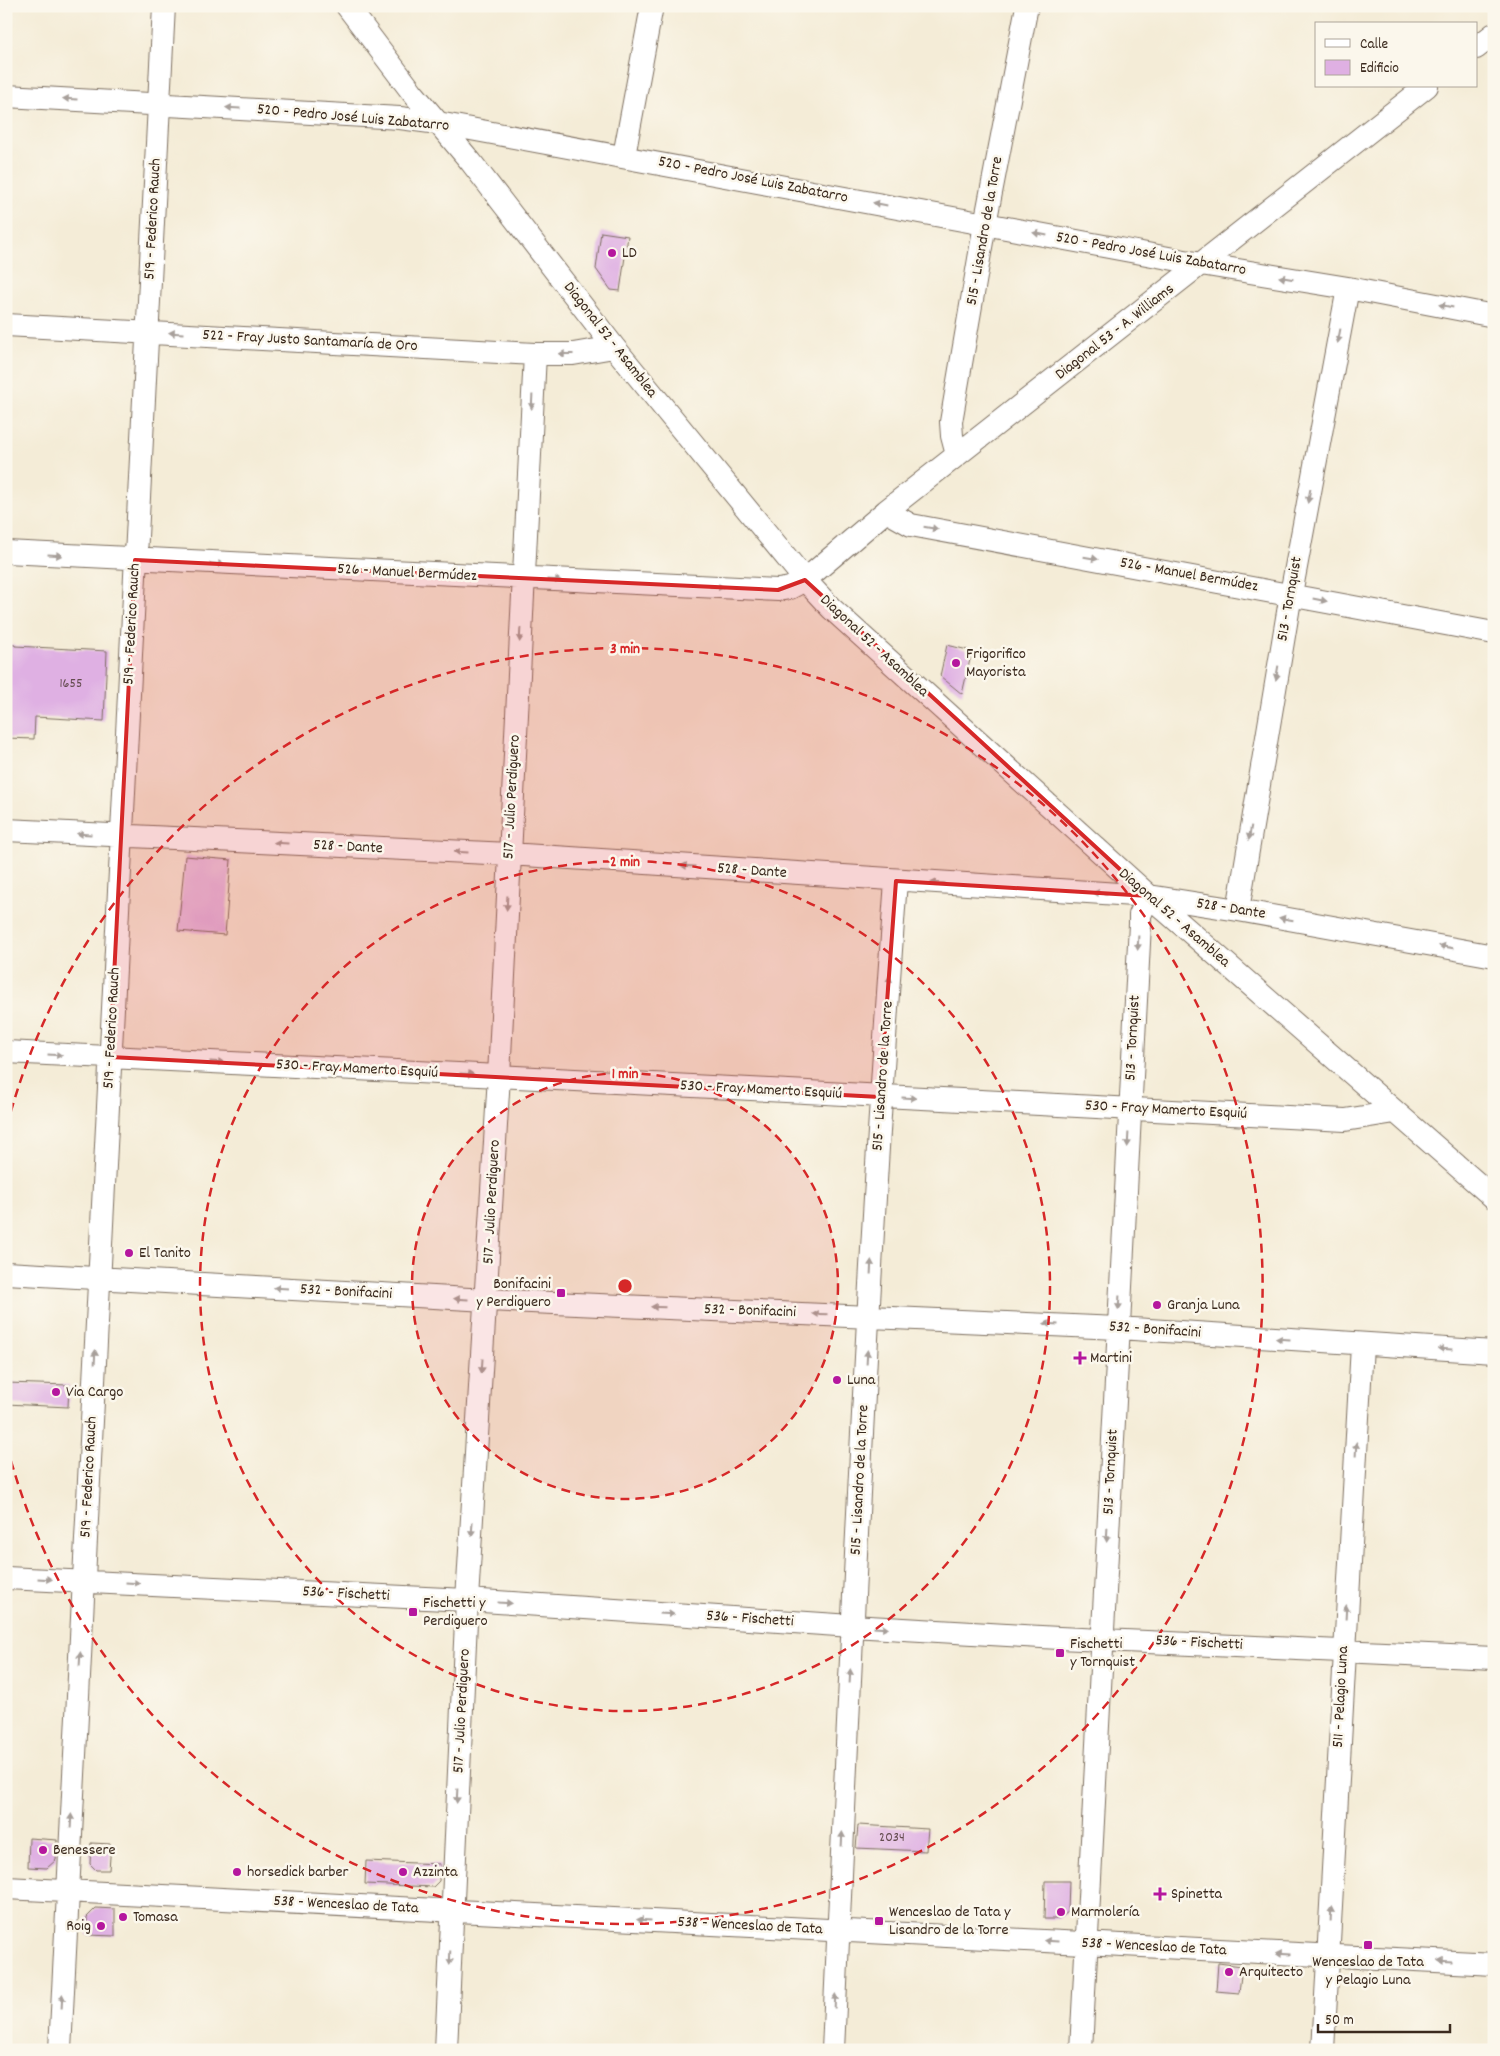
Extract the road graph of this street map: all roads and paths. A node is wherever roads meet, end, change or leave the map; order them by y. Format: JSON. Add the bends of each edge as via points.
{"nodes":[{"id":1,"x":164,"y":6,"type":"edge"},
{"id":2,"x":347,"y":6,"type":"edge"},
{"id":3,"x":652,"y":6,"type":"edge"},
{"id":4,"x":1027,"y":6,"type":"edge"},
{"id":5,"x":1494,"y":34,"type":"edge"},
{"id":6,"x":1478,"y":46,"type":"edge"},
{"id":7,"x":1425,"y":88,"type":"edge"},
{"id":8,"x":6,"y":96,"type":"edge"},
{"id":9,"x":159,"y":104,"type":"junction"},
{"id":10,"x":438,"y":123,"type":"junction"},
{"id":11,"x":624,"y":156,"type":"junction"},
{"id":12,"x":985,"y":224,"type":"junction"},
{"id":13,"x":1201,"y":264,"type":"junction"},
{"id":14,"x":1348,"y":288,"type":"junction"},
{"id":15,"x":1494,"y":316,"type":"edge"},
{"id":16,"x":6,"y":325,"type":"edge"},
{"id":17,"x":147,"y":331,"type":"junction"},
{"id":18,"x":614,"y":347,"type":"junction"},
{"id":19,"x":535,"y":354,"type":"junction"},
{"id":20,"x":957,"y":455,"type":"junction"},
{"id":21,"x":886,"y":512,"type":"junction"},
{"id":22,"x":6,"y":552,"type":"edge"},
{"id":23,"x":136,"y":560,"type":"junction"},
{"id":24,"x":523,"y":579,"type":"junction"},
{"id":25,"x":805,"y":580,"type":"junction"},
{"id":26,"x":1290,"y":594,"type":"junction"},
{"id":27,"x":1494,"y":633,"type":"edge"},
{"id":28,"x":6,"y":830,"type":"edge"},
{"id":29,"x":122,"y":836,"type":"junction"},
{"id":30,"x":509,"y":854,"type":"junction"},
{"id":31,"x":896,"y":880,"type":"junction"},
{"id":32,"x":1148,"y":896,"type":"junction"},
{"id":33,"x":1238,"y":910,"type":"junction"},
{"id":34,"x":1494,"y":956,"type":"edge"},
{"id":35,"x":6,"y":1052,"type":"edge"},
{"id":36,"x":110,"y":1057,"type":"junction"},
{"id":37,"x":499,"y":1076,"type":"junction"},
{"id":38,"x":880,"y":1097,"type":"junction"},
{"id":39,"x":1130,"y":1108,"type":"junction"},
{"id":40,"x":1395,"y":1112,"type":"junction"},
{"id":41,"x":1494,"y":1198,"type":"edge"},
{"id":42,"x":6,"y":1273,"type":"edge"},
{"id":43,"x":99,"y":1278,"type":"junction"},
{"id":44,"x":486,"y":1300,"type":"junction"},
{"id":45,"x":869,"y":1316,"type":"junction"},
{"id":46,"x":1118,"y":1328,"type":"junction"},
{"id":47,"x":1362,"y":1344,"type":"junction"},
{"id":48,"x":1494,"y":1352,"type":"edge"},
{"id":49,"x":6,"y":1578,"type":"edge"},
{"id":50,"x":84,"y":1582,"type":"junction"},
{"id":51,"x":468,"y":1600,"type":"junction"},
{"id":52,"x":852,"y":1626,"type":"junction"},
{"id":53,"x":1102,"y":1639,"type":"junction"},
{"id":54,"x":1344,"y":1650,"type":"junction"},
{"id":55,"x":1494,"y":1658,"type":"edge"},
{"id":56,"x":6,"y":1888,"type":"edge"},
{"id":57,"x":67,"y":1891,"type":"junction"},
{"id":58,"x":452,"y":1910,"type":"junction"},
{"id":59,"x":838,"y":1930,"type":"junction"},
{"id":60,"x":1087,"y":1943,"type":"junction"},
{"id":61,"x":1329,"y":1956,"type":"junction"},
{"id":62,"x":1494,"y":1964,"type":"edge"},
{"id":63,"x":60,"y":2050,"type":"edge"},
{"id":64,"x":446,"y":2050,"type":"edge"},
{"id":65,"x":833,"y":2050,"type":"edge"},
{"id":66,"x":1081,"y":2050,"type":"edge"},
{"id":67,"x":1323,"y":2050,"type":"edge"}],
"edges":[{"from":1,"to":9,"type":"street","name":"519 - Federico Rauch"},
{"from":2,"to":10,"type":"street","name":"Diagonal 52 - Asamblea"},
{"from":3,"to":11,"type":"street"},
{"from":4,"to":12,"type":"street","name":"515 - Lisandro de la Torre"},
{"from":5,"to":6,"type":"street"},
{"from":7,"to":13,"type":"street","name":"Diagonal 53 - A. Williams"},
{"from":9,"to":8,"type":"street","name":"520 - Pedro José Luis Zabatarro","one_way":true},
{"from":10,"to":9,"type":"street","name":"520 - Pedro José Luis Zabatarro","one_way":true},
{"from":9,"to":17,"type":"street","name":"519 - Federico Rauch"},
{"from":10,"to":11,"type":"street","name":"520 - Pedro José Luis Zabatarro"},
{"from":10,"to":18,"type":"street","name":"Diagonal 52 - Asamblea"},
{"from":12,"to":11,"type":"street","name":"520 - Pedro José Luis Zabatarro","one_way":true},
{"from":13,"to":12,"type":"street","name":"520 - Pedro José Luis Zabatarro","one_way":true},
{"from":12,"to":20,"type":"street","name":"515 - Lisandro de la Torre","via":[[952,422]]},
{"from":14,"to":13,"type":"street","name":"520 - Pedro José Luis Zabatarro","one_way":true},
{"from":13,"to":20,"type":"street","name":"Diagonal 53 - A. Williams"},
{"from":15,"to":14,"type":"street","name":"520 - Pedro José Luis Zabatarro","one_way":true},
{"from":14,"to":26,"type":"street","name":"513 - Tornquist","one_way":true},
{"from":16,"to":17,"type":"street","name":"522 - Fray Justo Santamaría de Oro"},
{"from":19,"to":17,"type":"street","name":"522 - Fray Justo Santamaría de Oro","one_way":true},
{"from":17,"to":23,"type":"street","name":"519 - Federico Rauch"},
{"from":18,"to":19,"type":"street","name":"522 - Fray Justo Santamaría de Oro","one_way":true,"via":[[573,354]]},
{"from":18,"to":25,"type":"street","name":"Diagonal 52 - Asamblea"},
{"from":19,"to":24,"type":"street","name":"517 - Julio Perdiguero","one_way":true},
{"from":20,"to":21,"type":"street","name":"Diagonal 53 - A. Williams"},
{"from":21,"to":25,"type":"street","name":"Diagonal 53 - A. Williams"},
{"from":21,"to":26,"type":"street","name":"526 - Manuel Bermúdez","one_way":true,"via":[[911,525]]},
{"from":22,"to":23,"type":"street","name":"526 - Manuel Bermúdez","one_way":true},
{"from":23,"to":24,"type":"street","name":"526 - Manuel Bermúdez","one_way":true},
{"from":23,"to":29,"type":"street","name":"519 - Federico Rauch"},
{"from":24,"to":25,"type":"street","name":"526 - Manuel Bermúdez","one_way":true,"via":[[778,590]]},
{"from":24,"to":30,"type":"street","name":"517 - Julio Perdiguero","one_way":true},
{"from":25,"to":32,"type":"street","name":"Diagonal 52 - Asamblea","via":[[831,608]]},
{"from":26,"to":27,"type":"street","name":"526 - Manuel Bermúdez","one_way":true},
{"from":26,"to":33,"type":"street","name":"513 - Tornquist","one_way":true},
{"from":29,"to":28,"type":"street","name":"528 - Dante","one_way":true},
{"from":30,"to":29,"type":"street","name":"528 - Dante","one_way":true},
{"from":29,"to":36,"type":"street","name":"519 - Federico Rauch"},
{"from":31,"to":30,"type":"street","name":"528 - Dante","one_way":true},
{"from":30,"to":37,"type":"street","name":"517 - Julio Perdiguero","one_way":true},
{"from":32,"to":31,"type":"street","name":"528 - Dante","one_way":true},
{"from":38,"to":31,"type":"street","name":"515 - Lisandro de la Torre","one_way":true},
{"from":32,"to":33,"type":"street","name":"528 - Dante"},
{"from":32,"to":39,"type":"street","name":"513 - Tornquist","one_way":true,"via":[[1140,915]]},
{"from":32,"to":40,"type":"street","name":"Diagonal 52 - Asamblea"},
{"from":34,"to":33,"type":"street","name":"528 - Dante","one_way":true},
{"from":35,"to":36,"type":"street","name":"530 - Fray Mamerto Esquiú","one_way":true},
{"from":36,"to":37,"type":"street","name":"530 - Fray Mamerto Esquiú","one_way":true},
{"from":36,"to":43,"type":"street","name":"519 - Federico Rauch"},
{"from":37,"to":38,"type":"street","name":"530 - Fray Mamerto Esquiú"},
{"from":37,"to":44,"type":"street","name":"517 - Julio Perdiguero"},
{"from":38,"to":39,"type":"street","name":"530 - Fray Mamerto Esquiú","one_way":true},
{"from":45,"to":38,"type":"street","name":"515 - Lisandro de la Torre","one_way":true},
{"from":39,"to":40,"type":"street","name":"530 - Fray Mamerto Esquiú","via":[[1345,1120]]},
{"from":39,"to":46,"type":"street","name":"513 - Tornquist","one_way":true},
{"from":40,"to":41,"type":"street","name":"Diagonal 52 - Asamblea"},
{"from":42,"to":43,"type":"street","name":"532 - Bonifacini"},
{"from":44,"to":43,"type":"street","name":"532 - Bonifacini","one_way":true},
{"from":50,"to":43,"type":"street","name":"519 - Federico Rauch","one_way":true},
{"from":45,"to":44,"type":"street","name":"532 - Bonifacini","one_way":true},
{"from":44,"to":51,"type":"street","name":"517 - Julio Perdiguero","one_way":true},
{"from":46,"to":45,"type":"street","name":"532 - Bonifacini","one_way":true},
{"from":52,"to":45,"type":"street","name":"515 - Lisandro de la Torre","one_way":true},
{"from":47,"to":46,"type":"street","name":"532 - Bonifacini","one_way":true},
{"from":46,"to":53,"type":"street","name":"513 - Tornquist","one_way":true},
{"from":48,"to":47,"type":"street","name":"532 - Bonifacini","one_way":true},
{"from":54,"to":47,"type":"street","name":"511 - Pelagio Luna","one_way":true},
{"from":49,"to":50,"type":"street","name":"536 - Fischetti","one_way":true},
{"from":50,"to":51,"type":"street","name":"536 - Fischetti","one_way":true},
{"from":57,"to":50,"type":"street","name":"519 - Federico Rauch","one_way":true},
{"from":51,"to":52,"type":"street","name":"536 - Fischetti","one_way":true},
{"from":51,"to":58,"type":"street","name":"517 - Julio Perdiguero","one_way":true},
{"from":52,"to":53,"type":"street","name":"536 - Fischetti","one_way":true},
{"from":59,"to":52,"type":"street","name":"515 - Lisandro de la Torre","one_way":true},
{"from":53,"to":54,"type":"street","name":"536 - Fischetti"},
{"from":53,"to":60,"type":"street","name":"513 - Tornquist"},
{"from":54,"to":55,"type":"street","name":"536 - Fischetti"},
{"from":61,"to":54,"type":"street","name":"511 - Pelagio Luna","one_way":true},
{"from":56,"to":57,"type":"street","name":"538 - Wenceslao de Tata"},
{"from":57,"to":58,"type":"street","name":"538 - Wenceslao de Tata"},
{"from":63,"to":57,"type":"street","name":"519 - Federico Rauch","one_way":true},
{"from":59,"to":58,"type":"street","name":"538 - Wenceslao de Tata","one_way":true},
{"from":58,"to":64,"type":"street","name":"517 - Julio Perdiguero","one_way":true},
{"from":60,"to":59,"type":"street","name":"538 - Wenceslao de Tata","one_way":true},
{"from":65,"to":59,"type":"street","name":"515 - Lisandro de la Torre","one_way":true},
{"from":61,"to":60,"type":"street","name":"538 - Wenceslao de Tata","one_way":true},
{"from":60,"to":66,"type":"street","name":"513 - Tornquist"},
{"from":62,"to":61,"type":"street","name":"538 - Wenceslao de Tata","one_way":true},
{"from":61,"to":67,"type":"street","name":"511 - Pelagio Luna"}]}
